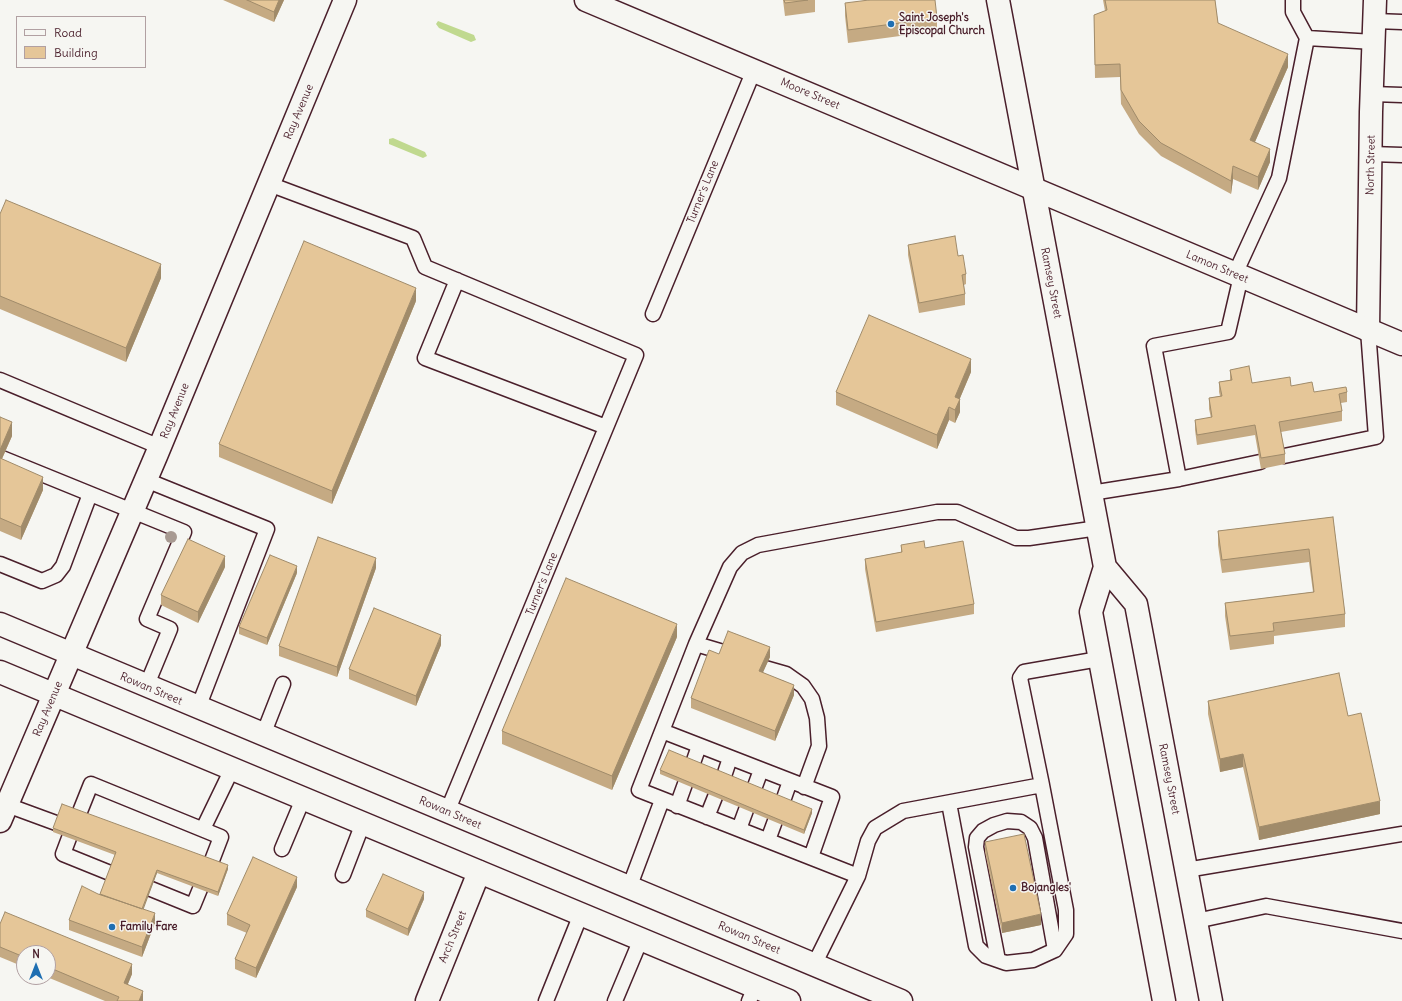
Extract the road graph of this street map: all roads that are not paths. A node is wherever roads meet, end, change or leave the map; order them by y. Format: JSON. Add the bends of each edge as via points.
{"nodes":[{"id":1,"x":345,"y":0,"type":"edge"},
{"id":2,"x":586,"y":0,"type":"edge"},
{"id":3,"x":998,"y":0,"type":"edge"},
{"id":4,"x":1293,"y":0,"type":"edge"},
{"id":5,"x":1375,"y":21,"type":"edge"},
{"id":6,"x":1402,"y":22,"type":"edge"},
{"id":7,"x":1307,"y":38,"type":"junction"},
{"id":8,"x":754,"y":70,"type":"junction"},
{"id":9,"x":1372,"y":94,"type":"junction"},
{"id":10,"x":1402,"y":95,"type":"edge"},
{"id":11,"x":1371,"y":154,"type":"junction"},
{"id":12,"x":1402,"y":155,"type":"edge"},
{"id":13,"x":269,"y":184,"type":"junction"},
{"id":14,"x":1033,"y":188,"type":"junction"},
{"id":15,"x":1238,"y":275,"type":"junction"},
{"id":16,"x":457,"y":280,"type":"junction"},
{"id":17,"x":653,"y":314,"type":"dead end"},
{"id":18,"x":1368,"y":330,"type":"junction"},
{"id":19,"x":1402,"y":344,"type":"edge"},
{"id":20,"x":0,"y":380,"type":"edge"},
{"id":21,"x":606,"y":427,"type":"junction"},
{"id":22,"x":160,"y":447,"type":"junction"},
{"id":23,"x":1284,"y":456,"type":"edge"},
{"id":24,"x":2,"y":458,"type":"edge"},
{"id":25,"x":1260,"y":462,"type":"edge"},
{"id":26,"x":1179,"y":479,"type":"junction"},
{"id":27,"x":146,"y":480,"type":"junction"},
{"id":28,"x":1091,"y":493,"type":"junction"},
{"id":29,"x":90,"y":494,"type":"junction"},
{"id":30,"x":133,"y":511,"type":"junction"},
{"id":31,"x":1098,"y":528,"type":"junction"},
{"id":32,"x":0,"y":564,"type":"edge"},
{"id":33,"x":1105,"y":567,"type":"junction"},
{"id":34,"x":0,"y":624,"type":"edge"},
{"id":35,"x":696,"y":644,"type":"junction"},
{"id":36,"x":723,"y":652,"type":"edge"},
{"id":37,"x":71,"y":656,"type":"junction"},
{"id":38,"x":1099,"y":659,"type":"junction"},
{"id":39,"x":765,"y":668,"type":"edge"},
{"id":40,"x":0,"y":672,"type":"edge"},
{"id":41,"x":283,"y":684,"type":"dead end"},
{"id":42,"x":146,"y":686,"type":"junction"},
{"id":43,"x":54,"y":695,"type":"junction"},
{"id":44,"x":198,"y":708,"type":"junction"},
{"id":45,"x":662,"y":731,"type":"junction"},
{"id":46,"x":263,"y":735,"type":"junction"},
{"id":47,"x":700,"y":746,"type":"junction"},
{"id":48,"x":730,"y":758,"type":"junction"},
{"id":49,"x":693,"y":763,"type":"edge"},
{"id":50,"x":232,"y":769,"type":"junction"},
{"id":51,"x":761,"y":770,"type":"junction"},
{"id":52,"x":724,"y":776,"type":"edge"},
{"id":53,"x":790,"y":781,"type":"junction"},
{"id":54,"x":685,"y":784,"type":"edge"},
{"id":55,"x":1042,"y":785,"type":"junction"},
{"id":56,"x":804,"y":786,"type":"junction"},
{"id":57,"x":754,"y":789,"type":"edge"},
{"id":58,"x":715,"y":797,"type":"edge"},
{"id":59,"x":303,"y":799,"type":"junction"},
{"id":60,"x":662,"y":800,"type":"junction"},
{"id":61,"x":783,"y":801,"type":"edge"},
{"id":62,"x":949,"y":803,"type":"junction"},
{"id":63,"x":677,"y":806,"type":"junction"},
{"id":64,"x":746,"y":810,"type":"edge"},
{"id":65,"x":447,"y":812,"type":"junction"},
{"id":66,"x":4,"y":813,"type":"edge"},
{"id":67,"x":79,"y":814,"type":"edge"},
{"id":68,"x":707,"y":817,"type":"junction"},
{"id":69,"x":775,"y":821,"type":"edge"},
{"id":70,"x":56,"y":823,"type":"edge"},
{"id":71,"x":363,"y":823,"type":"junction"},
{"id":72,"x":203,"y":829,"type":"junction"},
{"id":73,"x":738,"y":829,"type":"junction"},
{"id":74,"x":1402,"y":834,"type":"edge"},
{"id":75,"x":69,"y":838,"type":"edge"},
{"id":76,"x":768,"y":840,"type":"junction"},
{"id":77,"x":282,"y":849,"type":"dead end"},
{"id":78,"x":811,"y":857,"type":"junction"},
{"id":79,"x":211,"y":863,"type":"edge"},
{"id":80,"x":1186,"y":870,"type":"junction"},
{"id":81,"x":479,"y":872,"type":"junction"},
{"id":82,"x":110,"y":873,"type":"edge"},
{"id":83,"x":343,"y":875,"type":"dead end"},
{"id":84,"x":858,"y":876,"type":"junction"},
{"id":85,"x":629,"y":888,"type":"junction"},
{"id":86,"x":151,"y":889,"type":"edge"},
{"id":87,"x":200,"y":889,"type":"edge"},
{"id":88,"x":581,"y":914,"type":"junction"},
{"id":89,"x":1196,"y":921,"type":"junction"},
{"id":90,"x":1402,"y":931,"type":"edge"},
{"id":91,"x":641,"y":939,"type":"junction"},
{"id":92,"x":1055,"y":950,"type":"junction"},
{"id":93,"x":998,"y":960,"type":"junction"},
{"id":94,"x":814,"y":964,"type":"junction"},
{"id":95,"x":752,"y":994,"type":"edge"},
{"id":96,"x":427,"y":1001,"type":"edge"},
{"id":97,"x":546,"y":1001,"type":"edge"},
{"id":98,"x":615,"y":1001,"type":"edge"},
{"id":99,"x":789,"y":1001,"type":"edge"},
{"id":100,"x":901,"y":1001,"type":"edge"},
{"id":101,"x":1164,"y":1001,"type":"edge"},
{"id":102,"x":1211,"y":1001,"type":"edge"}],
"edges":[{"from":1,"to":13,"type":"main road","name":"Ray Avenue"},
{"from":2,"to":8,"type":"main road","name":"Moore Street"},
{"from":3,"to":14,"type":"main road","name":"Ramsey Street"},
{"from":4,"to":7,"type":"lane","via":[[1293,12]]},
{"from":5,"to":6,"type":"lane"},
{"from":5,"to":7,"type":"lane"},
{"from":5,"to":9,"type":"main road","name":"North Street"},
{"from":7,"to":15,"type":"lane","via":[[1279,178]]},
{"from":8,"to":14,"type":"main road","name":"Moore Street"},
{"from":8,"to":17,"type":"lane","name":"Turner's Lane"},
{"from":9,"to":10,"type":"lane"},
{"from":9,"to":11,"type":"main road","name":"North Street"},
{"from":11,"to":12,"type":"lane"},
{"from":11,"to":18,"type":"main road","name":"North Street"},
{"from":13,"to":16,"type":"lane","via":[[413,238],[426,267]]},
{"from":13,"to":22,"type":"main road","name":"Ray Avenue"},
{"from":14,"to":15,"type":"main road","name":"Lamon Street"},
{"from":14,"to":28,"type":"main road","name":"Ramsey Street"},
{"from":15,"to":18,"type":"main road","name":"Lamon Street"},
{"from":15,"to":26,"type":"lane","via":[[1228,332],[1154,346]]},
{"from":16,"to":21,"type":"lane","name":"Turner's Lane","via":[[636,355]]},
{"from":16,"to":21,"type":"lane","via":[[426,358]]},
{"from":18,"to":19,"type":"main road","name":"Lamon Street"},
{"from":18,"to":23,"type":"lane","via":[[1376,437]]},
{"from":20,"to":22,"type":"lane"},
{"from":21,"to":65,"type":"lane","name":"Turner's Lane"},
{"from":22,"to":27,"type":"main road","name":"Ray Avenue"},
{"from":24,"to":29,"type":"lane"},
{"from":25,"to":26,"type":"lane"},
{"from":26,"to":28,"type":"lane"},
{"from":27,"to":30,"type":"main road","name":"Ray Avenue"},
{"from":27,"to":44,"type":"lane","via":[[266,529]]},
{"from":28,"to":31,"type":"main road","name":"Ramsey Street"},
{"from":29,"to":30,"type":"lane"},
{"from":29,"to":32,"type":"lane","via":[[63,566],[56,575],[42,581]]},
{"from":30,"to":37,"type":"main road","name":"Ray Avenue"},
{"from":30,"to":42,"type":"lane","via":[[184,532],[147,619],[170,629]]},
{"from":31,"to":33,"type":"main road","name":"Ramsey Street"},
{"from":31,"to":35,"type":"lane","via":[[1016,538],[957,512],[947,511],[758,545],[742,553],[730,567]]},
{"from":33,"to":38,"type":"main road","name":"Ramsey Street","via":[[1091,612]]},
{"from":33,"to":80,"type":"main road","name":"Ramsey Street","via":[[1136,604]]},
{"from":34,"to":37,"type":"main road","name":"Rowan Street"},
{"from":35,"to":36,"type":"lane"},
{"from":35,"to":45,"type":"lane"},
{"from":37,"to":42,"type":"main road","name":"Rowan Street"},
{"from":37,"to":43,"type":"main road","name":"Ray Avenue"},
{"from":38,"to":55,"type":"lane","via":[[1024,672],[1020,678]]},
{"from":38,"to":101,"type":"main road","name":"Ramsey Street"},
{"from":39,"to":56,"type":"lane","via":[[786,674],[803,686],[812,700],[818,718],[819,746]]},
{"from":40,"to":43,"type":"main road"},
{"from":41,"to":46,"type":"lane"},
{"from":42,"to":44,"type":"main road","name":"Rowan Street"},
{"from":43,"to":50,"type":"main road"},
{"from":43,"to":66,"type":"main road","name":"Ray Avenue"},
{"from":44,"to":46,"type":"main road","name":"Rowan Street"},
{"from":45,"to":47,"type":"lane"},
{"from":45,"to":60,"type":"lane","via":[[639,790]]},
{"from":46,"to":65,"type":"main road","name":"Rowan Street"},
{"from":47,"to":48,"type":"lane"},
{"from":47,"to":49,"type":"lane"},
{"from":48,"to":51,"type":"lane"},
{"from":48,"to":52,"type":"lane"},
{"from":50,"to":59,"type":"main road"},
{"from":50,"to":72,"type":"lane"},
{"from":51,"to":53,"type":"lane"},
{"from":51,"to":57,"type":"lane"},
{"from":53,"to":56,"type":"lane"},
{"from":53,"to":61,"type":"lane"},
{"from":54,"to":63,"type":"lane"},
{"from":55,"to":62,"type":"lane"},
{"from":55,"to":92,"type":"lane","via":[[1066,910],[1066,934]]},
{"from":56,"to":78,"type":"lane","via":[[832,798]]},
{"from":58,"to":68,"type":"lane"},
{"from":59,"to":71,"type":"main road"},
{"from":59,"to":77,"type":"lane"},
{"from":60,"to":63,"type":"lane"},
{"from":60,"to":85,"type":"lane"},
{"from":62,"to":84,"type":"lane","via":[[903,811],[875,828],[868,841]]},
{"from":62,"to":93,"type":"lane","via":[[976,946],[986,956]]},
{"from":63,"to":68,"type":"lane"},
{"from":64,"to":73,"type":"lane"},
{"from":65,"to":85,"type":"main road","name":"Rowan Street"},
{"from":66,"to":70,"type":"lane"},
{"from":67,"to":72,"type":"lane","via":[[91,784]]},
{"from":68,"to":73,"type":"lane"},
{"from":69,"to":76,"type":"lane"},
{"from":71,"to":81,"type":"main road"},
{"from":71,"to":83,"type":"lane"},
{"from":72,"to":79,"type":"lane","via":[[221,837]]},
{"from":73,"to":76,"type":"lane"},
{"from":74,"to":80,"type":"lane"},
{"from":75,"to":82,"type":"lane","via":[[63,854]]},
{"from":76,"to":78,"type":"lane"},
{"from":78,"to":84,"type":"lane"},
{"from":80,"to":89,"type":"main road","name":"Ramsey Street"},
{"from":81,"to":88,"type":"main road"},
{"from":81,"to":96,"type":"main road","name":"Arch Street"},
{"from":84,"to":94,"type":"lane"},
{"from":85,"to":94,"type":"main road","name":"Rowan Street"},
{"from":86,"to":87,"type":"lane","via":[[193,906]]},
{"from":88,"to":91,"type":"main road"},
{"from":88,"to":97,"type":"lane"},
{"from":89,"to":90,"type":"lane","via":[[1266,906]]},
{"from":89,"to":102,"type":"main road","name":"Ramsey Street"},
{"from":91,"to":95,"type":"main road"},
{"from":91,"to":98,"type":"lane"},
{"from":92,"to":93,"type":"lane","via":[[1033,960],[1006,963]]},
{"from":92,"to":93,"type":"lane","via":[[1035,838],[1030,828],[1021,822],[1007,821],[994,824],[983,831],[977,838],[976,847]]},
{"from":94,"to":100,"type":"main road","name":"Rowan Street"},
{"from":95,"to":99,"type":"main road"}]}
